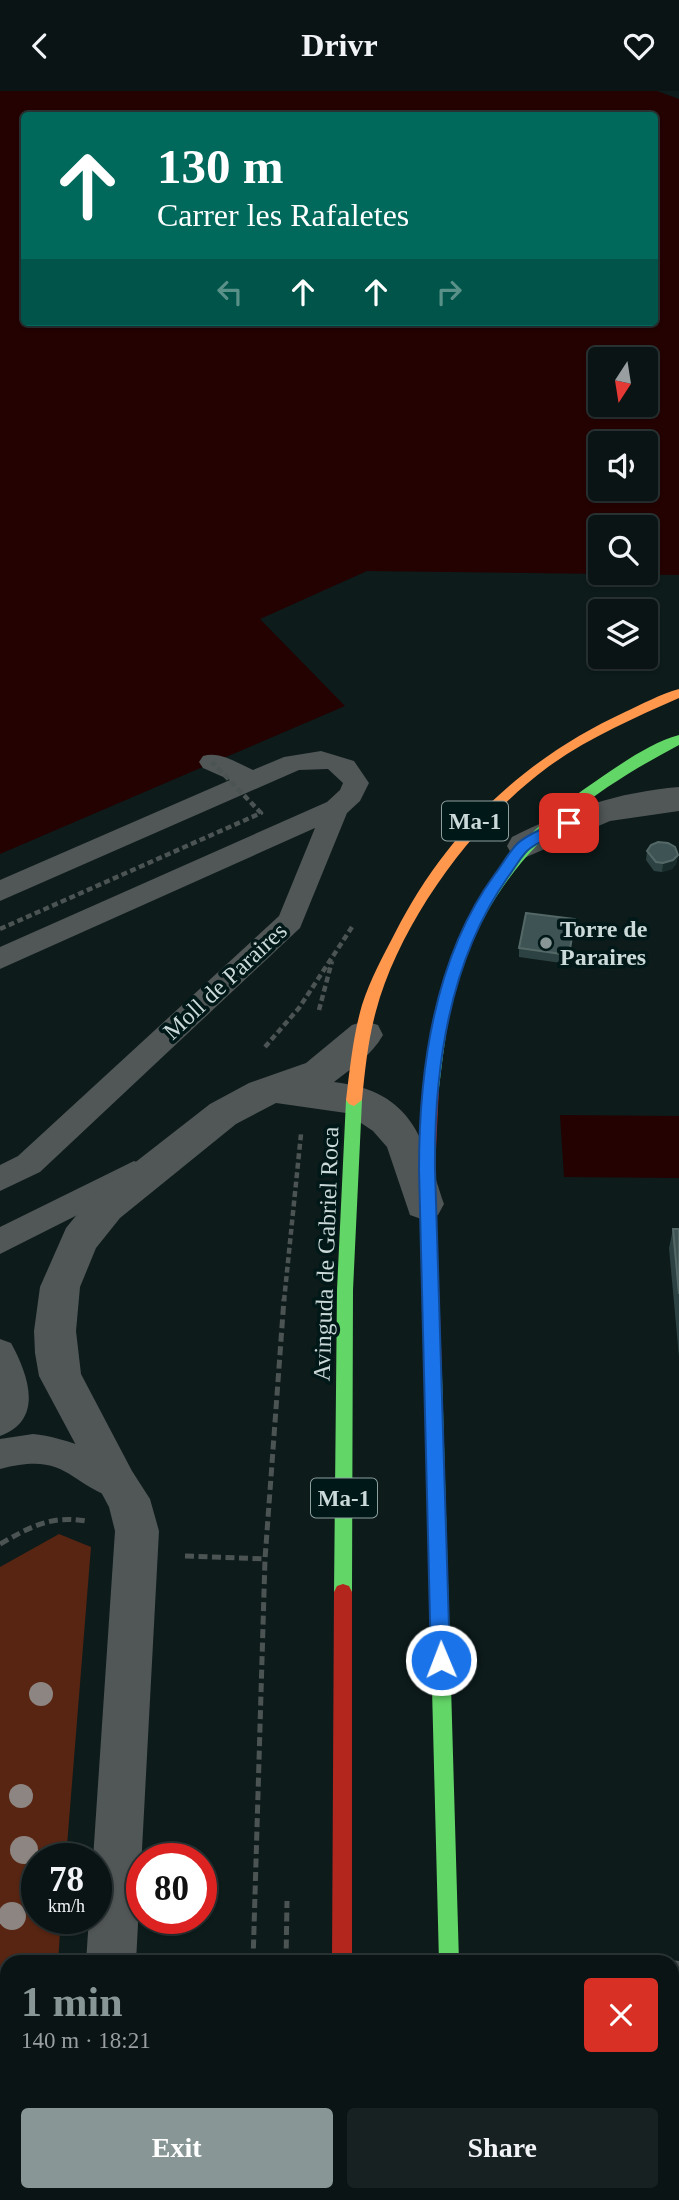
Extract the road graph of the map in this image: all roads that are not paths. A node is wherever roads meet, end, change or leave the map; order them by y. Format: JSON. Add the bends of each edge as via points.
{"nodes":[{"id":1,"x":679,"y":693,"type":"edge"},
{"id":2,"x":679,"y":739,"type":"edge"},
{"id":3,"x":212,"y":762,"type":"road end"},
{"id":4,"x":251,"y":780,"type":"junction"},
{"id":5,"x":679,"y":799,"type":"edge"},
{"id":6,"x":336,"y":808,"type":"junction"},
{"id":7,"x":523,"y":847,"type":"junction"},
{"id":8,"x":0,"y":891,"type":"edge"},
{"id":9,"x":0,"y":959,"type":"edge"},
{"id":10,"x":365,"y":1035,"type":"junction"},
{"id":11,"x":262,"y":1093,"type":"junction"},
{"id":12,"x":355,"y":1099,"type":"junction"},
{"id":13,"x":165,"y":1158,"type":"junction"},
{"id":14,"x":0,"y":1179,"type":"edge"},
{"id":15,"x":428,"y":1218,"type":"junction"},
{"id":16,"x":0,"y":1241,"type":"edge"},
{"id":17,"x":0,"y":1353,"type":"edge"},
{"id":18,"x":0,"y":1422,"type":"edge"},
{"id":19,"x":0,"y":1454,"type":"edge"},
{"id":20,"x":117,"y":1485,"type":"junction"},
{"id":21,"x":111,"y":1955,"type":"edge"},
{"id":22,"x":342,"y":1955,"type":"edge"},
{"id":23,"x":449,"y":1955,"type":"edge"}],
"edges":[{"from":1,"to":10,"type":"highway","name":"Avinguda de Gabriel Roca","number":"Ma-1","via":[[577,741],[517,784],[472,825],[414,907],[368,1010]]},
{"from":2,"to":7,"type":"highway","number":"Ma-1","via":[[610,776]]},
{"from":3,"to":4,"type":"lane"},
{"from":4,"to":6,"type":"lane","name":"Moll de Paraires","via":[[314,758],[336,761],[351,770],[356,783],[351,795]]},
{"from":4,"to":8,"type":"lane","name":"Moll de Paraires"},
{"from":5,"to":7,"type":"street","via":[[631,802],[604,810]]},
{"from":6,"to":9,"type":"lane"},
{"from":6,"to":14,"type":"lane","name":"Moll de Paraires","via":[[290,922],[29,1164]]},
{"from":7,"to":15,"type":"highway","number":"Ma-1","via":[[502,872],[471,925],[447,991],[433,1066],[427,1135]]},
{"from":10,"to":11,"type":"street","via":[[319,1073]]},
{"from":10,"to":12,"type":"highway","name":"Avinguda de Gabriel Roca","number":"Ma-1"},
{"from":11,"to":12,"type":"street","via":[[283,1090]]},
{"from":11,"to":13,"type":"street","via":[[223,1114]]},
{"from":12,"to":15,"type":"street","via":[[386,1120],[404,1140]]},
{"from":12,"to":22,"type":"highway","name":"Avinguda de Gabriel Roca","number":"Ma-1","via":[[345,1295]]},
{"from":13,"to":16,"type":"lane"},
{"from":13,"to":20,"type":"street","via":[[91,1223],[66,1266],[60,1287],[55,1331],[60,1376]]},
{"from":15,"to":23,"type":"highway","number":"Ma-1"},
{"from":17,"to":18,"type":"lane","via":[[15,1389]]},
{"from":19,"to":20,"type":"lane","via":[[34,1448],[62,1451]]},
{"from":20,"to":21,"type":"street","via":[[133,1513],[138,1555]]}]}
